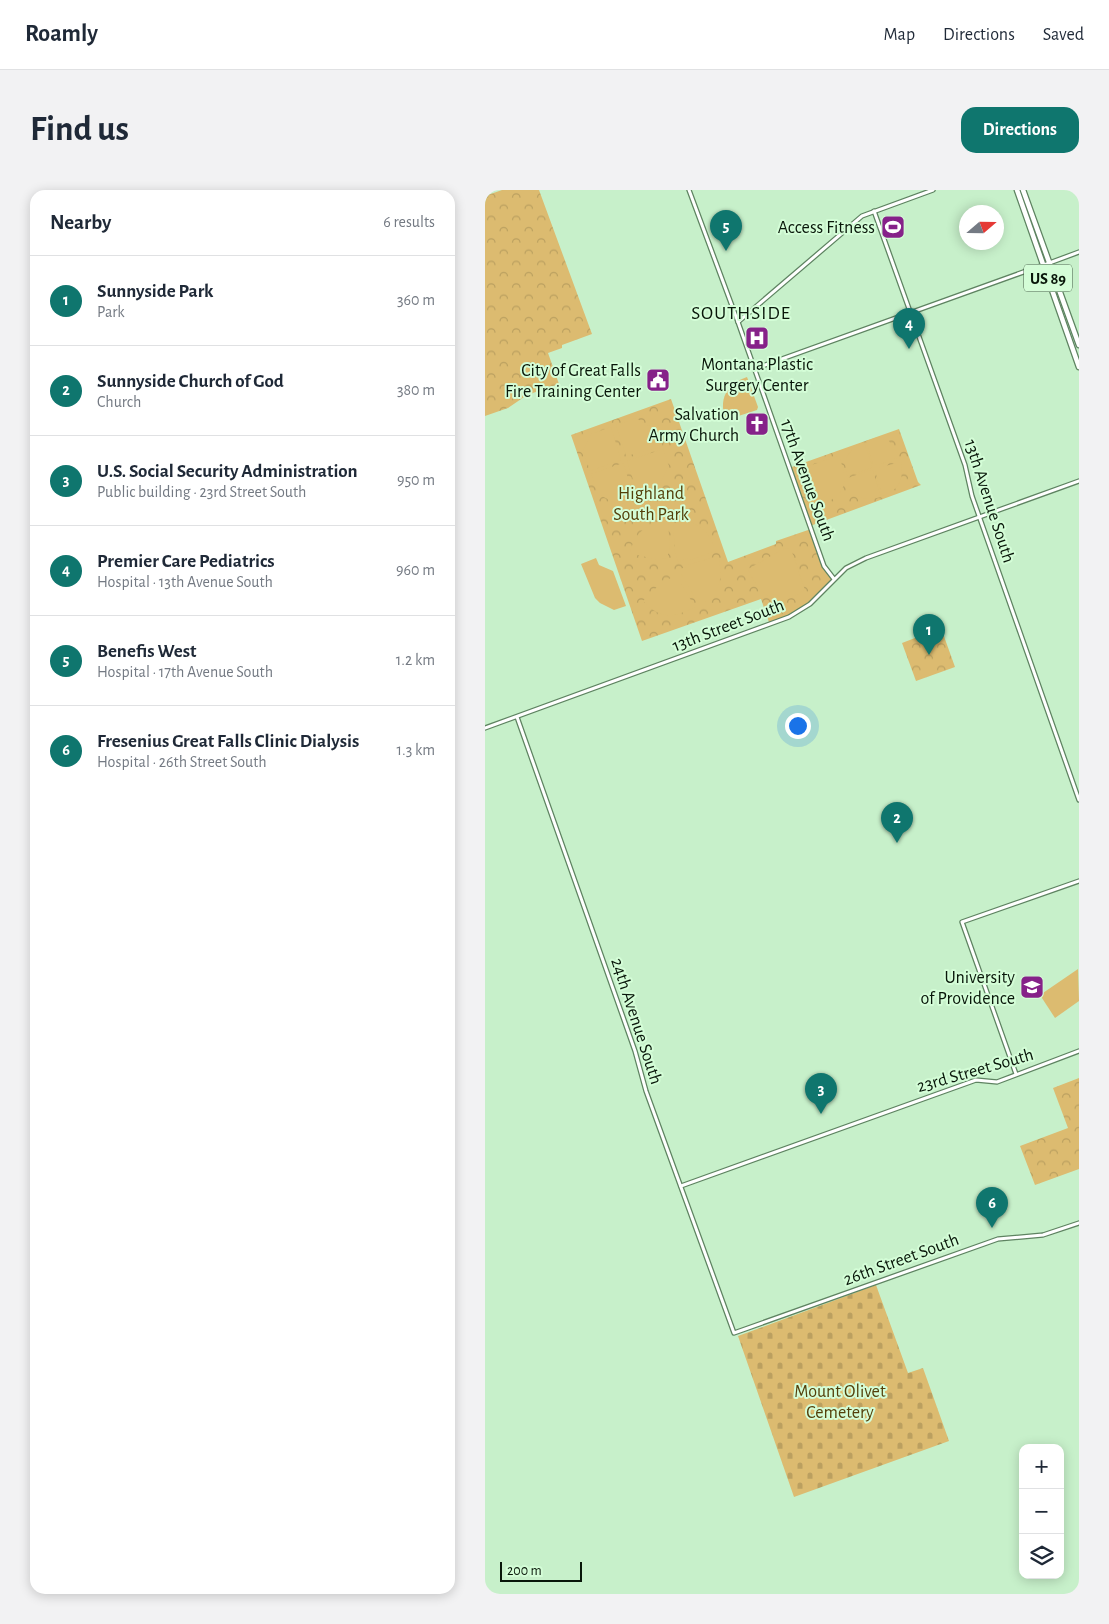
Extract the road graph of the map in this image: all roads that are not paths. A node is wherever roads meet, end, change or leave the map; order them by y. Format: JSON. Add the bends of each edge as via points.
{"nodes":[{"id":1,"x":689,"y":190,"type":"edge"},
{"id":2,"x":933,"y":190,"type":"edge"},
{"id":3,"x":1017,"y":190,"type":"edge"},
{"id":4,"x":1023,"y":190,"type":"edge"},
{"id":5,"x":874,"y":211,"type":"junction"},
{"id":6,"x":1079,"y":252,"type":"edge"},
{"id":7,"x":1047,"y":264,"type":"junction"},
{"id":8,"x":910,"y":313,"type":"junction"},
{"id":9,"x":738,"y":322,"type":"junction"},
{"id":10,"x":1079,"y":345,"type":"edge"},
{"id":11,"x":1079,"y":367,"type":"edge"},
{"id":12,"x":754,"y":368,"type":"junction"},
{"id":13,"x":1079,"y":481,"type":"edge"},
{"id":14,"x":979,"y":517,"type":"junction"},
{"id":15,"x":834,"y":579,"type":"junction"},
{"id":16,"x":517,"y":717,"type":"junction"},
{"id":17,"x":485,"y":728,"type":"edge"},
{"id":18,"x":1079,"y":800,"type":"edge"},
{"id":19,"x":1079,"y":881,"type":"edge"},
{"id":20,"x":1079,"y":1051,"type":"edge"},
{"id":21,"x":1016,"y":1074,"type":"junction"},
{"id":22,"x":681,"y":1186,"type":"junction"},
{"id":23,"x":1079,"y":1223,"type":"edge"},
{"id":24,"x":735,"y":1333,"type":"joint"}],
"edges":[{"from":1,"to":9,"type":"street","name":"17th Avenue South"},
{"from":2,"to":5,"type":"street"},
{"from":3,"to":7,"type":"highway","number":"US 89"},
{"from":4,"to":7,"type":"highway","number":"US 89"},
{"from":5,"to":8,"type":"street","name":"13th Avenue South"},
{"from":5,"to":9,"type":"street","via":[[857,219]]},
{"from":6,"to":7,"type":"street"},
{"from":7,"to":8,"type":"street"},
{"from":7,"to":10,"type":"highway","number":"US 89"},
{"from":7,"to":11,"type":"highway","number":"US 89"},
{"from":8,"to":12,"type":"street"},
{"from":8,"to":14,"type":"street","name":"13th Avenue South","via":[[965,465]]},
{"from":9,"to":12,"type":"street","name":"17th Avenue South"},
{"from":12,"to":15,"type":"street","name":"17th Avenue South","via":[[824,566]]},
{"from":13,"to":14,"type":"street","name":"13th Street South"},
{"from":14,"to":15,"type":"street","name":"13th Street South","via":[[866,558],[846,568]]},
{"from":14,"to":18,"type":"street","name":"13th Avenue South"},
{"from":15,"to":16,"type":"street","name":"13th Street South","via":[[810,604],[789,617]]},
{"from":16,"to":17,"type":"street","name":"13th Street South"},
{"from":16,"to":22,"type":"street","name":"24th Avenue South"},
{"from":19,"to":21,"type":"street","via":[[962,922]]},
{"from":20,"to":21,"type":"street","name":"23rd Street South"},
{"from":21,"to":22,"type":"street","name":"23rd Street South","via":[[997,1082],[976,1080]]},
{"from":22,"to":24,"type":"street","name":"24th Avenue South"},
{"from":23,"to":24,"type":"street","name":"26th Street South","via":[[1043,1235],[998,1239]]}]}
